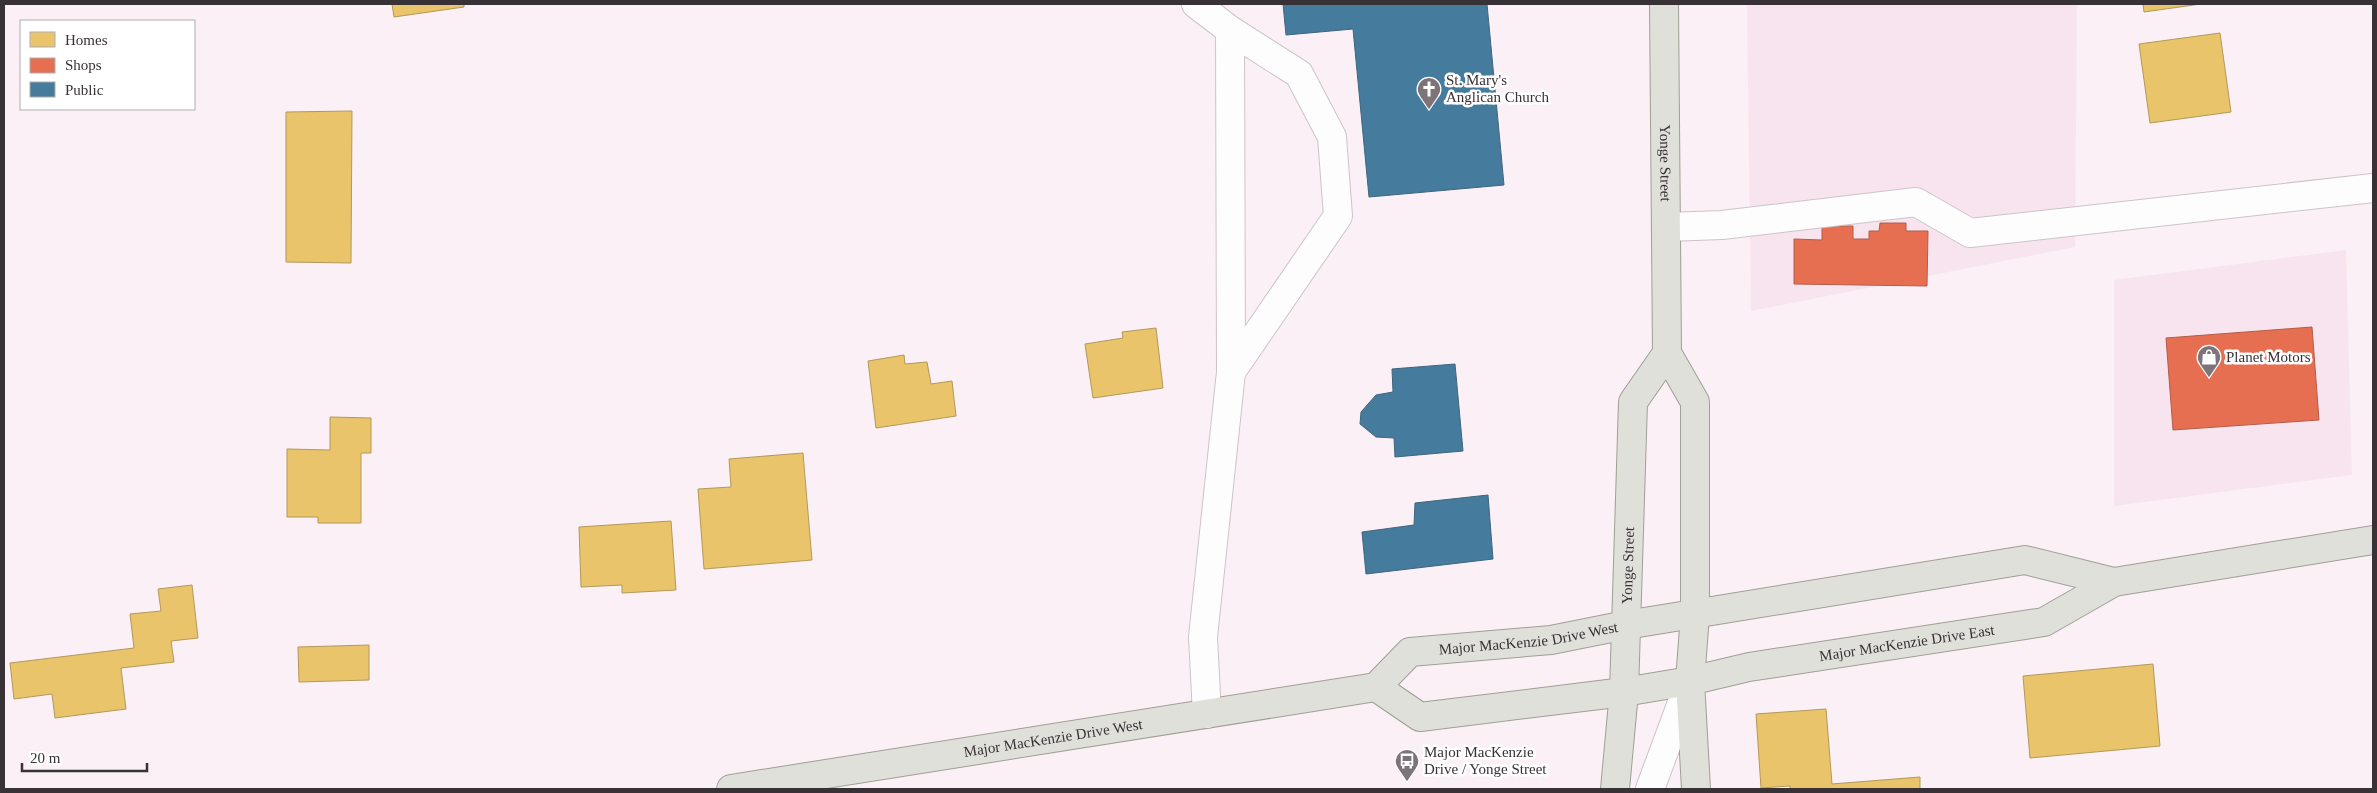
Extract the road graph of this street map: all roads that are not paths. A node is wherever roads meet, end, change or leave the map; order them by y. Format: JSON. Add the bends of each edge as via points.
{"nodes":[{"id":1,"x":1196,"y":4,"type":"edge"},
{"id":2,"x":1664,"y":4,"type":"edge"},
{"id":3,"x":1230,"y":30,"type":"junction"},
{"id":4,"x":2373,"y":188,"type":"edge"},
{"id":5,"x":1666,"y":227,"type":"junction"},
{"id":6,"x":1667,"y":353,"type":"junction"},
{"id":7,"x":1230,"y":372,"type":"junction"},
{"id":8,"x":2373,"y":540,"type":"edge"},
{"id":9,"x":2114,"y":582,"type":"junction"},
{"id":10,"x":1695,"y":615,"type":"junction"},
{"id":11,"x":1626,"y":626,"type":"junction"},
{"id":12,"x":1690,"y":681,"type":"junction"},
{"id":13,"x":1376,"y":687,"type":"junction"},
{"id":14,"x":1624,"y":692,"type":"junction"},
{"id":15,"x":1207,"y":714,"type":"junction"},
{"id":16,"x":731,"y":789,"type":"edge"},
{"id":17,"x":1615,"y":789,"type":"edge"},
{"id":18,"x":1650,"y":789,"type":"edge"},
{"id":19,"x":1696,"y":789,"type":"edge"}],
"edges":[{"from":1,"to":3,"type":"lane"},
{"from":2,"to":5,"type":"main road","name":"Yonge Street"},
{"from":3,"to":7,"type":"lane"},
{"from":3,"to":7,"type":"lane","via":[[1299,74],[1332,137],[1338,216]]},
{"from":4,"to":5,"type":"lane","via":[[1970,234],[1916,202],[1722,225]]},
{"from":5,"to":6,"type":"main road","name":"Yonge Street"},
{"from":6,"to":10,"type":"main road","name":"Yonge Street","via":[[1695,402]]},
{"from":6,"to":11,"type":"main road","name":"Yonge Street","via":[[1633,402]]},
{"from":7,"to":15,"type":"lane","via":[[1203,637]]},
{"from":8,"to":9,"type":"main road","name":"Major MacKenzie Drive East"},
{"from":9,"to":10,"type":"main road","name":"Major MacKenzie Drive East","via":[[2025,560]]},
{"from":9,"to":12,"type":"main road","name":"Major MacKenzie Drive East","via":[[2044,622],[1749,667]]},
{"from":10,"to":11,"type":"main road","name":"Major MacKenzie Drive West"},
{"from":10,"to":12,"type":"main road","name":"Yonge Street"},
{"from":11,"to":13,"type":"main road","name":"Major MacKenzie Drive West","via":[[1551,640],[1410,652]]},
{"from":11,"to":14,"type":"main road","name":"Yonge Street"},
{"from":12,"to":14,"type":"main road"},
{"from":12,"to":18,"type":"lane"},
{"from":12,"to":19,"type":"main road","name":"Yonge Street"},
{"from":13,"to":14,"type":"main road","via":[[1420,717]]},
{"from":13,"to":15,"type":"main road","name":"Major MacKenzie Drive West"},
{"from":14,"to":17,"type":"main road","name":"Yonge Street"},
{"from":15,"to":16,"type":"main road","name":"Major MacKenzie Drive West"}]}
